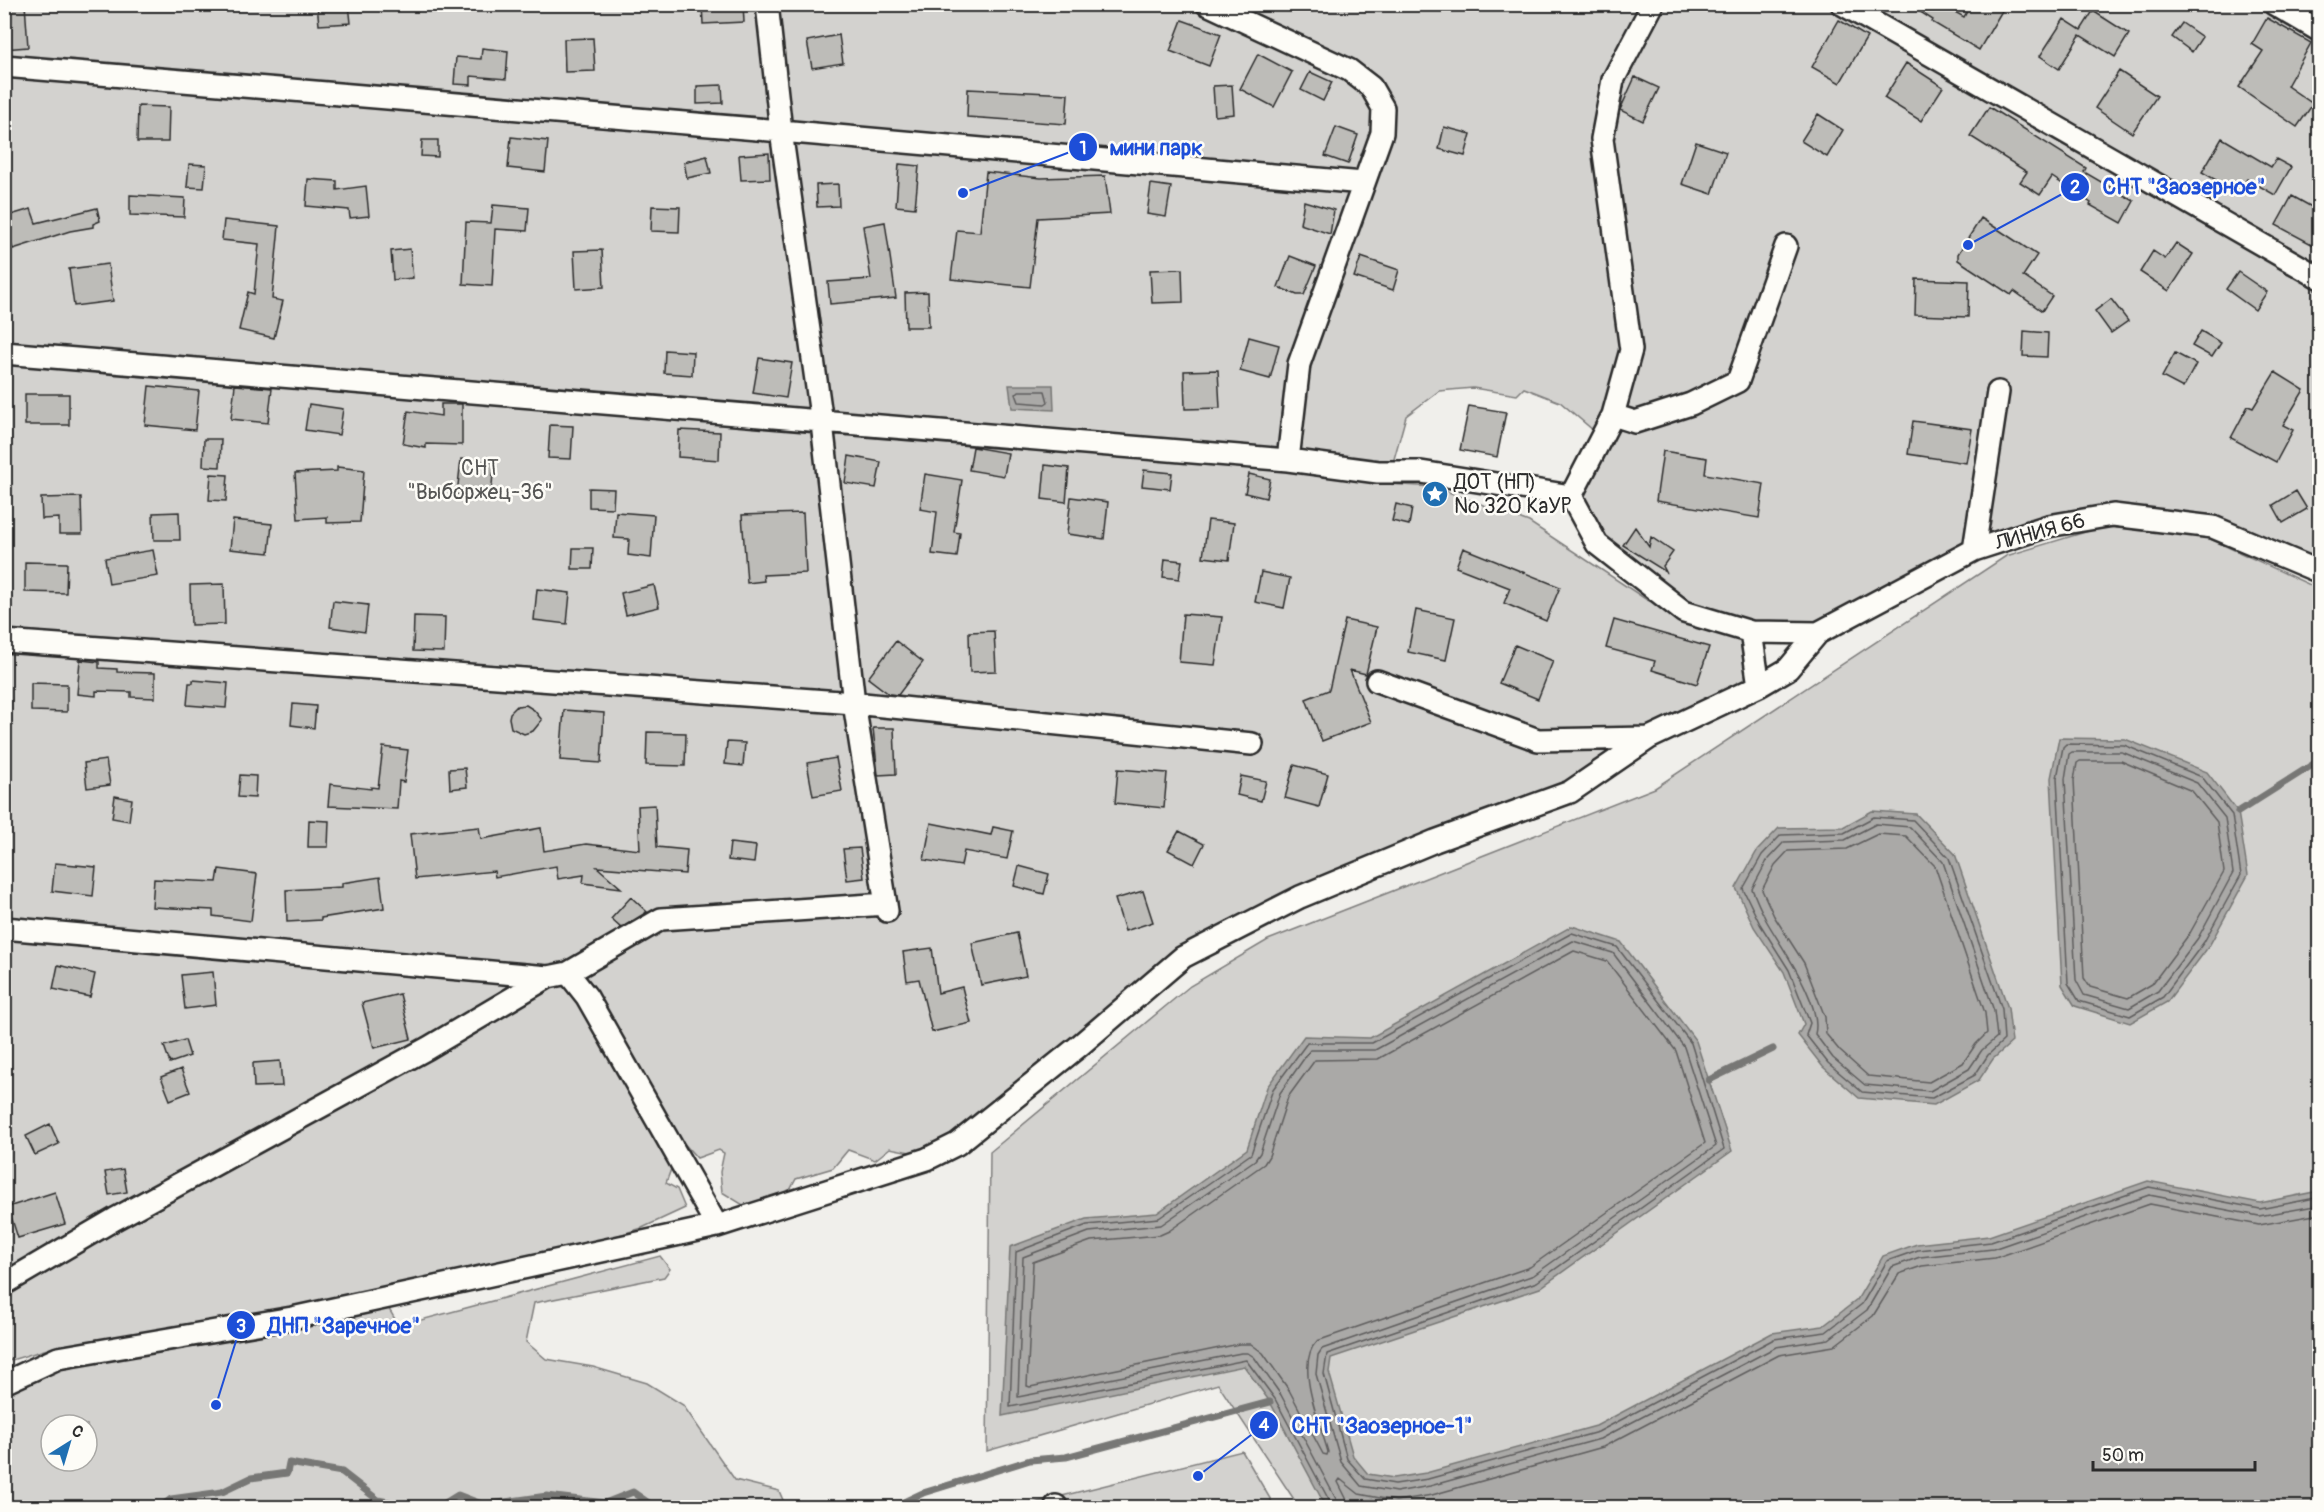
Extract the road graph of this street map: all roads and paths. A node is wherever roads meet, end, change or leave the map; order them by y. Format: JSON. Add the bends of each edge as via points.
{"nodes":[{"id":1,"x":767,"y":4,"type":"edge"},
{"id":2,"x":1207,"y":4,"type":"edge"},
{"id":3,"x":1653,"y":4,"type":"edge"},
{"id":4,"x":1842,"y":4,"type":"edge"},
{"id":5,"x":2274,"y":4,"type":"edge"},
{"id":6,"x":2319,"y":31,"type":"edge"},
{"id":7,"x":4,"y":66,"type":"edge"},
{"id":8,"x":781,"y":131,"type":"junction"},
{"id":9,"x":1364,"y":183,"type":"junction"},
{"id":10,"x":1786,"y":246,"type":"dead end"},
{"id":11,"x":2319,"y":278,"type":"edge"},
{"id":12,"x":4,"y":352,"type":"edge"},
{"id":13,"x":1998,"y":392,"type":"dead end"},
{"id":14,"x":1613,"y":415,"type":"junction"},
{"id":15,"x":822,"y":423,"type":"junction"},
{"id":16,"x":1288,"y":460,"type":"junction"},
{"id":17,"x":1571,"y":496,"type":"junction"},
{"id":18,"x":1974,"y":550,"type":"junction"},
{"id":19,"x":2319,"y":572,"type":"edge"},
{"id":20,"x":1751,"y":632,"type":"junction"},
{"id":21,"x":1818,"y":633,"type":"junction"},
{"id":22,"x":4,"y":642,"type":"edge"},
{"id":23,"x":1377,"y":681,"type":"dead end"},
{"id":24,"x":1759,"y":686,"type":"junction"},
{"id":25,"x":855,"y":703,"type":"junction"},
{"id":26,"x":1649,"y":738,"type":"junction"},
{"id":27,"x":1252,"y":744,"type":"dead end"},
{"id":28,"x":4,"y":928,"type":"edge"},
{"id":29,"x":558,"y":975,"type":"junction"},
{"id":30,"x":717,"y":1226,"type":"junction"},
{"id":31,"x":4,"y":1284,"type":"edge"},
{"id":32,"x":4,"y":1383,"type":"edge"}],
"edges":[{"from":1,"to":8,"type":"street"},
{"from":2,"to":9,"type":"street","via":[[1349,70],[1371,87],[1383,108],[1382,133]]},
{"from":3,"to":14,"type":"street","via":[[1613,80],[1602,139],[1631,350]]},
{"from":4,"to":11,"type":"street"},
{"from":5,"to":6,"type":"street"},
{"from":7,"to":8,"type":"street"},
{"from":8,"to":9,"type":"street"},
{"from":8,"to":15,"type":"street"},
{"from":9,"to":16,"type":"street","via":[[1299,364]]},
{"from":10,"to":14,"type":"street","via":[[1738,381],[1691,405],[1635,422]]},
{"from":12,"to":15,"type":"street"},
{"from":13,"to":18,"type":"street"},
{"from":14,"to":17,"type":"street"},
{"from":15,"to":16,"type":"street"},
{"from":15,"to":25,"type":"street"},
{"from":16,"to":17,"type":"street","via":[[1378,472],[1421,472]]},
{"from":17,"to":20,"type":"street","via":[[1597,544],[1684,612]]},
{"from":18,"to":19,"type":"street","name":"ЛИНИЯ 66","via":[[2048,526],[2113,515],[2213,527]]},
{"from":18,"to":21,"type":"street","name":"ЛИНИЯ 66"},
{"from":20,"to":21,"type":"street"},
{"from":20,"to":24,"type":"street"},
{"from":21,"to":24,"type":"street","name":"ЛИНИЯ 66","via":[[1788,669]]},
{"from":22,"to":25,"type":"street"},
{"from":23,"to":26,"type":"street","via":[[1538,740]]},
{"from":24,"to":26,"type":"street","name":"ЛИНИЯ 66"},
{"from":25,"to":27,"type":"street"},
{"from":25,"to":29,"type":"street","via":[[887,908],[661,919]]},
{"from":26,"to":30,"type":"street","via":[[1570,792],[1434,841],[1300,897],[1183,957],[1079,1046],[944,1152]]},
{"from":28,"to":29,"type":"street"},
{"from":29,"to":30,"type":"street","via":[[587,997]]},
{"from":29,"to":31,"type":"street","via":[[125,1213]]},
{"from":30,"to":32,"type":"street","via":[[292,1318],[58,1358]]}]}
